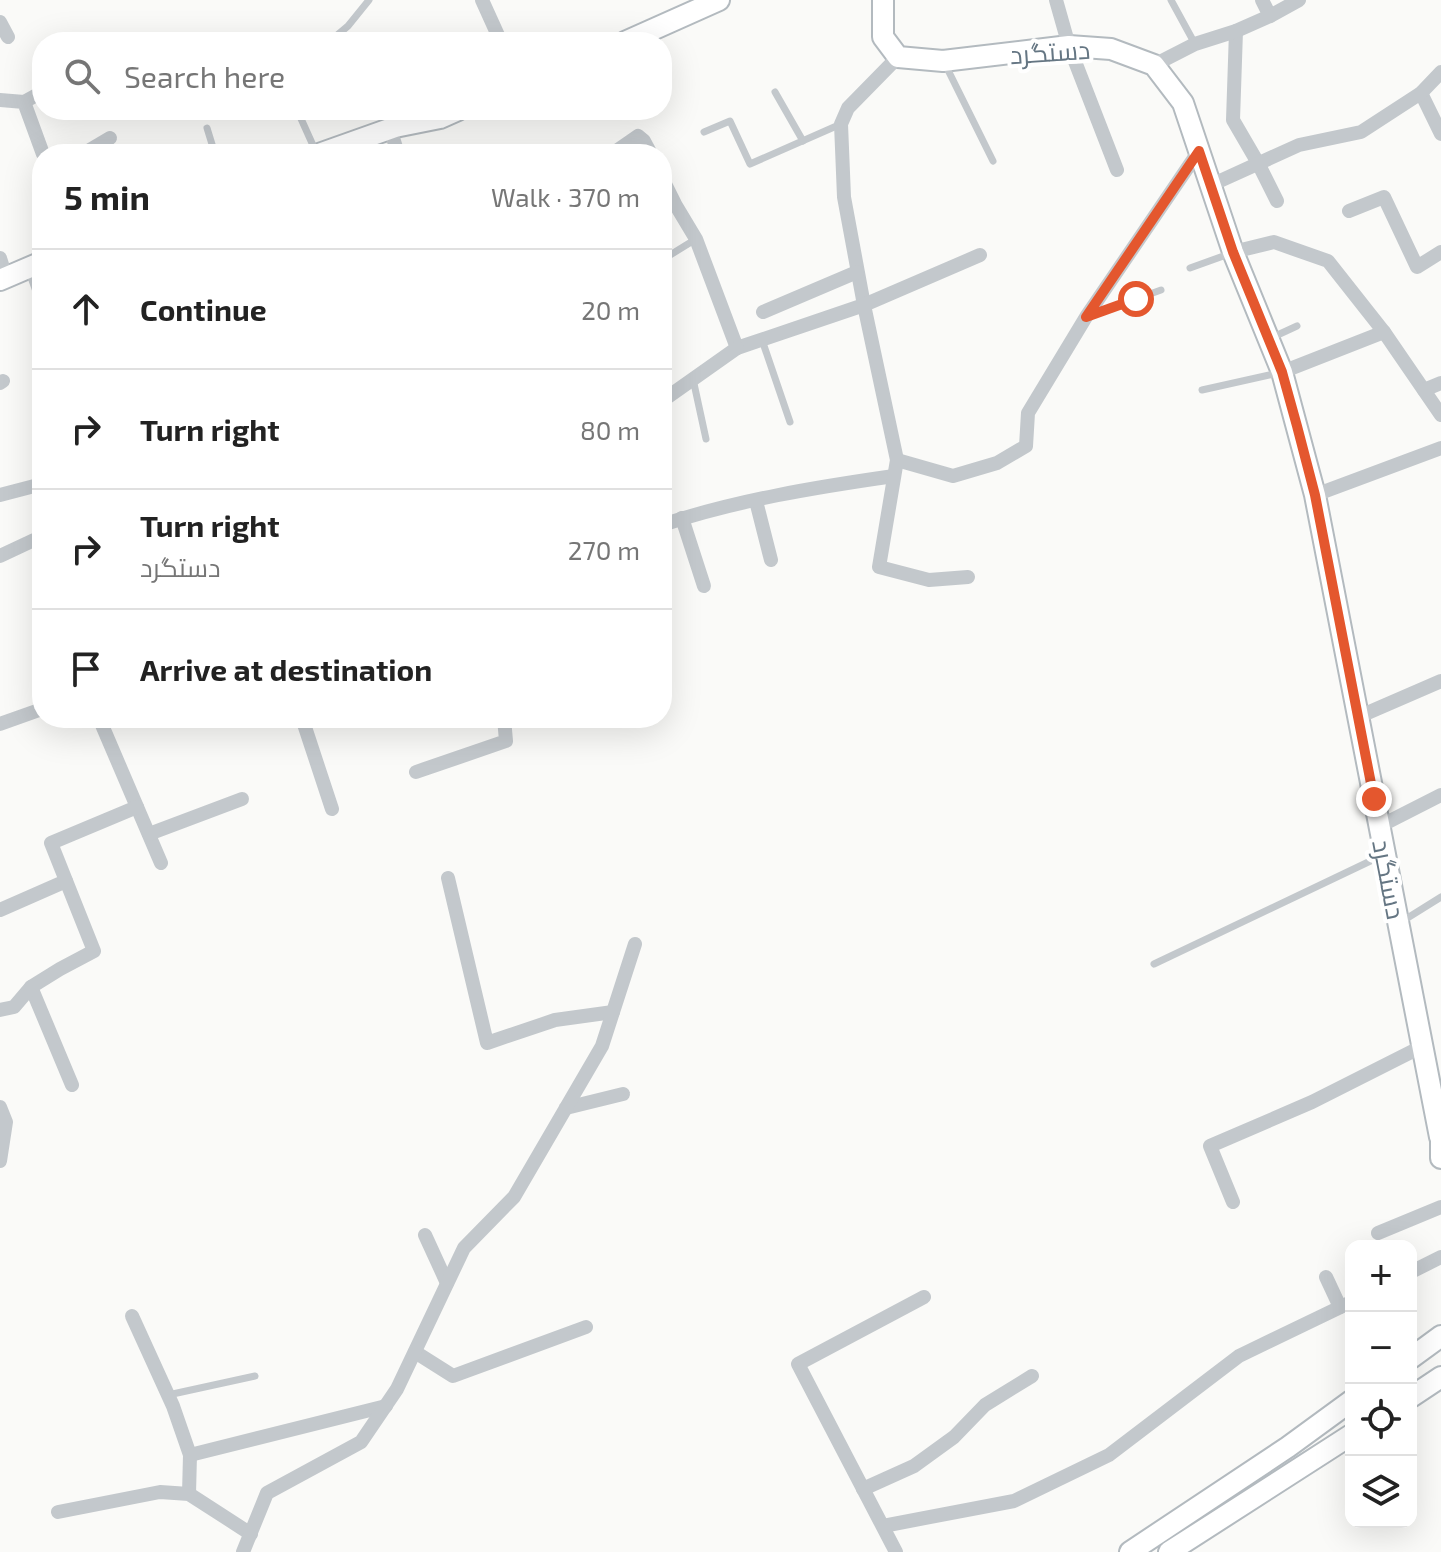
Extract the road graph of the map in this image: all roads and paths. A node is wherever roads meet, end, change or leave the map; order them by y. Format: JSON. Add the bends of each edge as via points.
{"nodes":[{"id":1,"x":369,"y":0,"type":"edge"},
{"id":2,"x":482,"y":0,"type":"edge"},
{"id":3,"x":719,"y":0,"type":"edge"},
{"id":4,"x":883,"y":0,"type":"edge"},
{"id":5,"x":1057,"y":0,"type":"edge"},
{"id":6,"x":1171,"y":0,"type":"edge"},
{"id":7,"x":1262,"y":0,"type":"edge"},
{"id":8,"x":1299,"y":0,"type":"edge"},
{"id":9,"x":692,"y":6,"type":"edge"},
{"id":10,"x":1270,"y":16,"type":"junction"},
{"id":11,"x":0,"y":22,"type":"edge"},
{"id":12,"x":1236,"y":31,"type":"junction"},
{"id":13,"x":341,"y":32,"type":"edge"},
{"id":14,"x":496,"y":32,"type":"edge"},
{"id":15,"x":644,"y":32,"type":"edge"},
{"id":16,"x":8,"y":37,"type":"dead end"},
{"id":17,"x":1195,"y":44,"type":"junction"},
{"id":18,"x":1069,"y":46,"type":"junction"},
{"id":19,"x":898,"y":57,"type":"junction"},
{"id":20,"x":943,"y":61,"type":"junction"},
{"id":21,"x":1154,"y":65,"type":"junction"},
{"id":22,"x":1441,"y":72,"type":"edge"},
{"id":23,"x":775,"y":92,"type":"dead end"},
{"id":24,"x":1421,"y":93,"type":"junction"},
{"id":25,"x":32,"y":98,"type":"edge"},
{"id":26,"x":0,"y":100,"type":"edge"},
{"id":27,"x":24,"y":102,"type":"junction"},
{"id":28,"x":302,"y":120,"type":"edge"},
{"id":29,"x":430,"y":120,"type":"edge"},
{"id":30,"x":841,"y":124,"type":"junction"},
{"id":31,"x":207,"y":128,"type":"dead end"},
{"id":32,"x":390,"y":128,"type":"junction"},
{"id":33,"x":704,"y":132,"type":"dead end"},
{"id":34,"x":1441,"y":134,"type":"edge"},
{"id":35,"x":110,"y":138,"type":"dead end"},
{"id":36,"x":803,"y":141,"type":"junction"},
{"id":37,"x":39,"y":144,"type":"edge"},
{"id":38,"x":100,"y":144,"type":"edge"},
{"id":39,"x":212,"y":144,"type":"edge"},
{"id":40,"x":313,"y":144,"type":"edge"},
{"id":41,"x":346,"y":144,"type":"edge"},
{"id":42,"x":395,"y":144,"type":"edge"},
{"id":43,"x":626,"y":144,"type":"edge"},
{"id":44,"x":646,"y":144,"type":"edge"},
{"id":45,"x":1199,"y":151,"type":"junction"},
{"id":46,"x":993,"y":161,"type":"dead end"},
{"id":47,"x":1258,"y":163,"type":"junction"},
{"id":48,"x":1117,"y":170,"type":"dead end"},
{"id":49,"x":1211,"y":185,"type":"junction"},
{"id":50,"x":672,"y":198,"type":"edge"},
{"id":51,"x":1277,"y":201,"type":"dead end"},
{"id":52,"x":1349,"y":211,"type":"dead end"},
{"id":53,"x":696,"y":239,"type":"junction"},
{"id":54,"x":1233,"y":252,"type":"junction"},
{"id":55,"x":1441,"y":252,"type":"edge"},
{"id":56,"x":672,"y":254,"type":"edge"},
{"id":57,"x":980,"y":255,"type":"dead end"},
{"id":58,"x":32,"y":266,"type":"edge"},
{"id":59,"x":1190,"y":268,"type":"dead end"},
{"id":60,"x":2,"y":272,"type":"edge"},
{"id":61,"x":857,"y":272,"type":"junction"},
{"id":62,"x":1161,"y":290,"type":"dead end"},
{"id":63,"x":864,"y":305,"type":"junction"},
{"id":64,"x":763,"y":312,"type":"dead end"},
{"id":65,"x":1086,"y":317,"type":"junction"},
{"id":66,"x":1297,"y":326,"type":"dead end"},
{"id":67,"x":1384,"y":332,"type":"junction"},
{"id":68,"x":1269,"y":339,"type":"junction"},
{"id":69,"x":762,"y":340,"type":"junction"},
{"id":70,"x":737,"y":348,"type":"junction"},
{"id":71,"x":1282,"y":372,"type":"junction"},
{"id":72,"x":693,"y":379,"type":"junction"},
{"id":73,"x":1441,"y":383,"type":"edge"},
{"id":74,"x":1202,"y":390,"type":"dead end"},
{"id":75,"x":1424,"y":390,"type":"junction"},
{"id":76,"x":672,"y":394,"type":"edge"},
{"id":77,"x":1441,"y":415,"type":"edge"},
{"id":78,"x":790,"y":422,"type":"dead end"},
{"id":79,"x":706,"y":439,"type":"dead end"},
{"id":80,"x":1441,"y":448,"type":"edge"},
{"id":81,"x":897,"y":460,"type":"junction"},
{"id":82,"x":894,"y":476,"type":"junction"},
{"id":83,"x":32,"y":487,"type":"edge"},
{"id":84,"x":0,"y":495,"type":"edge"},
{"id":85,"x":1315,"y":495,"type":"junction"},
{"id":86,"x":756,"y":501,"type":"junction"},
{"id":87,"x":682,"y":518,"type":"junction"},
{"id":88,"x":672,"y":522,"type":"edge"},
{"id":89,"x":32,"y":541,"type":"edge"},
{"id":90,"x":0,"y":556,"type":"edge"},
{"id":91,"x":771,"y":560,"type":"dead end"},
{"id":92,"x":968,"y":577,"type":"dead end"},
{"id":93,"x":704,"y":586,"type":"dead end"},
{"id":94,"x":1441,"y":681,"type":"edge"},
{"id":95,"x":32,"y":713,"type":"edge"},
{"id":96,"x":1358,"y":717,"type":"junction"},
{"id":97,"x":0,"y":724,"type":"edge"},
{"id":98,"x":103,"y":728,"type":"edge"},
{"id":99,"x":305,"y":728,"type":"edge"},
{"id":100,"x":505,"y":728,"type":"edge"},
{"id":101,"x":416,"y":772,"type":"dead end"},
{"id":102,"x":1441,"y":795,"type":"edge"},
{"id":103,"x":242,"y":799,"type":"dead end"},
{"id":104,"x":137,"y":807,"type":"junction"},
{"id":105,"x":332,"y":809,"type":"dead end"},
{"id":106,"x":1380,"y":826,"type":"junction"},
{"id":107,"x":149,"y":834,"type":"junction"},
{"id":108,"x":1385,"y":854,"type":"junction"},
{"id":109,"x":161,"y":863,"type":"dead end"},
{"id":110,"x":448,"y":878,"type":"dead end"},
{"id":111,"x":66,"y":881,"type":"junction"},
{"id":112,"x":1441,"y":897,"type":"edge"},
{"id":113,"x":0,"y":910,"type":"edge"},
{"id":114,"x":1399,"y":923,"type":"junction"},
{"id":115,"x":635,"y":944,"type":"dead end"},
{"id":116,"x":1154,"y":964,"type":"dead end"},
{"id":117,"x":31,"y":987,"type":"junction"},
{"id":118,"x":0,"y":1010,"type":"edge"},
{"id":119,"x":613,"y":1012,"type":"junction"},
{"id":120,"x":1423,"y":1046,"type":"junction"},
{"id":121,"x":72,"y":1085,"type":"dead end"},
{"id":122,"x":623,"y":1094,"type":"dead end"},
{"id":123,"x":1437,"y":1097,"type":"edge"},
{"id":124,"x":0,"y":1107,"type":"edge"},
{"id":125,"x":566,"y":1108,"type":"junction"},
{"id":126,"x":1441,"y":1138,"type":"edge"},
{"id":127,"x":1441,"y":1158,"type":"edge"},
{"id":128,"x":0,"y":1161,"type":"edge"},
{"id":129,"x":1233,"y":1202,"type":"dead end"},
{"id":130,"x":1441,"y":1207,"type":"edge"},
{"id":131,"x":1378,"y":1233,"type":"dead end"},
{"id":132,"x":425,"y":1235,"type":"dead end"},
{"id":133,"x":1441,"y":1257,"type":"edge"},
{"id":134,"x":1417,"y":1269,"type":"edge"},
{"id":135,"x":1326,"y":1277,"type":"dead end"},
{"id":136,"x":447,"y":1283,"type":"junction"},
{"id":137,"x":924,"y":1297,"type":"dead end"},
{"id":138,"x":1345,"y":1304,"type":"edge"},
{"id":139,"x":1345,"y":1305,"type":"edge"},
{"id":140,"x":132,"y":1316,"type":"dead end"},
{"id":141,"x":586,"y":1327,"type":"dead end"},
{"id":142,"x":1441,"y":1336,"type":"edge"},
{"id":143,"x":415,"y":1352,"type":"junction"},
{"id":144,"x":1417,"y":1354,"type":"edge"},
{"id":145,"x":255,"y":1376,"type":"dead end"},
{"id":146,"x":1032,"y":1376,"type":"dead end"},
{"id":147,"x":1441,"y":1377,"type":"edge"},
{"id":148,"x":1417,"y":1393,"type":"edge"},
{"id":149,"x":168,"y":1395,"type":"junction"},
{"id":150,"x":1345,"y":1405,"type":"edge"},
{"id":151,"x":386,"y":1406,"type":"junction"},
{"id":152,"x":1345,"y":1439,"type":"edge"},
{"id":153,"x":190,"y":1455,"type":"junction"},
{"id":154,"x":863,"y":1489,"type":"junction"},
{"id":155,"x":189,"y":1494,"type":"junction"},
{"id":156,"x":58,"y":1512,"type":"dead end"},
{"id":157,"x":883,"y":1526,"type":"junction"},
{"id":158,"x":251,"y":1534,"type":"junction"},
{"id":159,"x":243,"y":1552,"type":"edge"},
{"id":160,"x":896,"y":1552,"type":"edge"},
{"id":161,"x":1130,"y":1552,"type":"edge"},
{"id":162,"x":1169,"y":1552,"type":"edge"}],
"edges":[{"from":1,"to":13,"type":"lane"},
{"from":2,"to":14,"type":"street"},
{"from":3,"to":9,"type":"main road"},
{"from":4,"to":19,"type":"main road","via":[[883,37]]},
{"from":5,"to":18,"type":"street"},
{"from":6,"to":17,"type":"lane"},
{"from":7,"to":10,"type":"street"},
{"from":8,"to":10,"type":"street"},
{"from":9,"to":15,"type":"main road"},
{"from":10,"to":12,"type":"street"},
{"from":11,"to":16,"type":"street"},
{"from":12,"to":17,"type":"street"},
{"from":12,"to":47,"type":"street","via":[[1233,120]]},
{"from":17,"to":21,"type":"street"},
{"from":18,"to":20,"type":"main road","name":"دستگرد"},
{"from":18,"to":21,"type":"main road","name":"دستگرد","via":[[1111,49]]},
{"from":18,"to":48,"type":"street"},
{"from":19,"to":20,"type":"main road","name":"دستگرد"},
{"from":19,"to":30,"type":"street","via":[[848,108]]},
{"from":20,"to":46,"type":"lane"},
{"from":21,"to":45,"type":"main road","name":"دستگرد","via":[[1183,103]]},
{"from":22,"to":24,"type":"street"},
{"from":23,"to":36,"type":"lane"},
{"from":24,"to":34,"type":"street"},
{"from":24,"to":47,"type":"street","via":[[1361,132],[1299,145]]},
{"from":25,"to":27,"type":"street"},
{"from":26,"to":27,"type":"street"},
{"from":27,"to":37,"type":"street"},
{"from":28,"to":40,"type":"lane"},
{"from":29,"to":32,"type":"main road"},
{"from":30,"to":36,"type":"lane"},
{"from":30,"to":61,"type":"street","via":[[844,197]]},
{"from":31,"to":39,"type":"lane"},
{"from":32,"to":41,"type":"main road"},
{"from":32,"to":42,"type":"street"},
{"from":33,"to":36,"type":"lane","via":[[730,121],[750,164]]},
{"from":35,"to":38,"type":"street"},
{"from":43,"to":44,"type":"street","via":[[638,136]]},
{"from":45,"to":49,"type":"main road","name":"دستگرد"},
{"from":45,"to":65,"type":"street"},
{"from":47,"to":49,"type":"street"},
{"from":47,"to":51,"type":"street"},
{"from":49,"to":54,"type":"main road","name":"دستگرد"},
{"from":50,"to":53,"type":"street"},
{"from":52,"to":55,"type":"street","via":[[1384,197],[1417,267]]},
{"from":53,"to":56,"type":"lane"},
{"from":53,"to":70,"type":"street"},
{"from":54,"to":59,"type":"lane"},
{"from":54,"to":67,"type":"street","via":[[1274,242],[1328,261]]},
{"from":54,"to":68,"type":"main road","name":"دستگرد"},
{"from":57,"to":63,"type":"street"},
{"from":58,"to":60,"type":"main road"},
{"from":61,"to":63,"type":"street"},
{"from":61,"to":64,"type":"street"},
{"from":62,"to":65,"type":"lane"},
{"from":63,"to":69,"type":"street"},
{"from":63,"to":81,"type":"street"},
{"from":65,"to":81,"type":"street","via":[[1028,413],[1026,446],[997,463],[953,476]]},
{"from":66,"to":68,"type":"lane"},
{"from":67,"to":71,"type":"street"},
{"from":67,"to":75,"type":"street"},
{"from":68,"to":71,"type":"main road","name":"دستگرد"},
{"from":69,"to":70,"type":"street"},
{"from":69,"to":78,"type":"lane"},
{"from":70,"to":72,"type":"street"},
{"from":71,"to":74,"type":"lane"},
{"from":71,"to":85,"type":"main road","name":"دستگرد"},
{"from":72,"to":76,"type":"street"},
{"from":72,"to":79,"type":"lane"},
{"from":73,"to":75,"type":"street"},
{"from":75,"to":77,"type":"street"},
{"from":80,"to":85,"type":"street"},
{"from":81,"to":82,"type":"street"},
{"from":82,"to":86,"type":"street"},
{"from":82,"to":92,"type":"street","via":[[879,567],[929,580]]},
{"from":83,"to":84,"type":"street"},
{"from":85,"to":96,"type":"main road","name":"دستگرد"},
{"from":86,"to":87,"type":"street"},
{"from":86,"to":91,"type":"street"},
{"from":87,"to":88,"type":"street"},
{"from":87,"to":93,"type":"street"},
{"from":89,"to":90,"type":"street"},
{"from":94,"to":96,"type":"street"},
{"from":95,"to":97,"type":"street"},
{"from":96,"to":106,"type":"main road","name":"دستگرد"},
{"from":98,"to":104,"type":"street"},
{"from":99,"to":105,"type":"street"},
{"from":100,"to":101,"type":"street","via":[[506,741]]},
{"from":102,"to":106,"type":"street"},
{"from":103,"to":107,"type":"street"},
{"from":104,"to":107,"type":"street"},
{"from":104,"to":111,"type":"street","via":[[51,843]]},
{"from":106,"to":108,"type":"main road","name":"دستگرد"},
{"from":107,"to":109,"type":"street"},
{"from":108,"to":114,"type":"main road","name":"دستگرد"},
{"from":108,"to":116,"type":"lane"},
{"from":110,"to":119,"type":"street","via":[[487,1043],[555,1020]]},
{"from":111,"to":113,"type":"street"},
{"from":111,"to":117,"type":"street","via":[[94,951]]},
{"from":112,"to":114,"type":"lane"},
{"from":114,"to":120,"type":"main road","name":"دستگرد"},
{"from":115,"to":119,"type":"street"},
{"from":117,"to":118,"type":"street","via":[[14,1007]]},
{"from":117,"to":121,"type":"street"},
{"from":119,"to":125,"type":"street","via":[[602,1046]]},
{"from":120,"to":123,"type":"main road","name":"دستگرد"},
{"from":120,"to":129,"type":"street","via":[[1210,1146]]},
{"from":122,"to":125,"type":"street"},
{"from":123,"to":126,"type":"main road","name":"دستگرد"},
{"from":124,"to":128,"type":"street","via":[[6,1122]]},
{"from":125,"to":136,"type":"street","via":[[514,1197],[464,1248]]},
{"from":126,"to":127,"type":"main road","name":"دستگرد"},
{"from":130,"to":131,"type":"street"},
{"from":132,"to":136,"type":"street"},
{"from":133,"to":134,"type":"street"},
{"from":135,"to":138,"type":"street"},
{"from":136,"to":143,"type":"street"},
{"from":137,"to":154,"type":"street","via":[[798,1364]]},
{"from":139,"to":157,"type":"street","via":[[1239,1356],[1109,1455],[1014,1501]]},
{"from":140,"to":149,"type":"street"},
{"from":141,"to":143,"type":"street","via":[[453,1376]]},
{"from":142,"to":144,"type":"main road"},
{"from":143,"to":151,"type":"street"},
{"from":145,"to":149,"type":"lane"},
{"from":146,"to":154,"type":"street","via":[[985,1405],[954,1437],[914,1466]]},
{"from":147,"to":148,"type":"main road"},
{"from":149,"to":153,"type":"street"},
{"from":150,"to":161,"type":"main road"},
{"from":151,"to":153,"type":"street"},
{"from":151,"to":158,"type":"street","via":[[361,1442],[267,1493]]},
{"from":152,"to":162,"type":"main road"},
{"from":153,"to":155,"type":"street"},
{"from":154,"to":157,"type":"street"},
{"from":155,"to":156,"type":"street","via":[[160,1492]]},
{"from":155,"to":158,"type":"street"},
{"from":157,"to":160,"type":"street"},
{"from":158,"to":159,"type":"street"}]}
